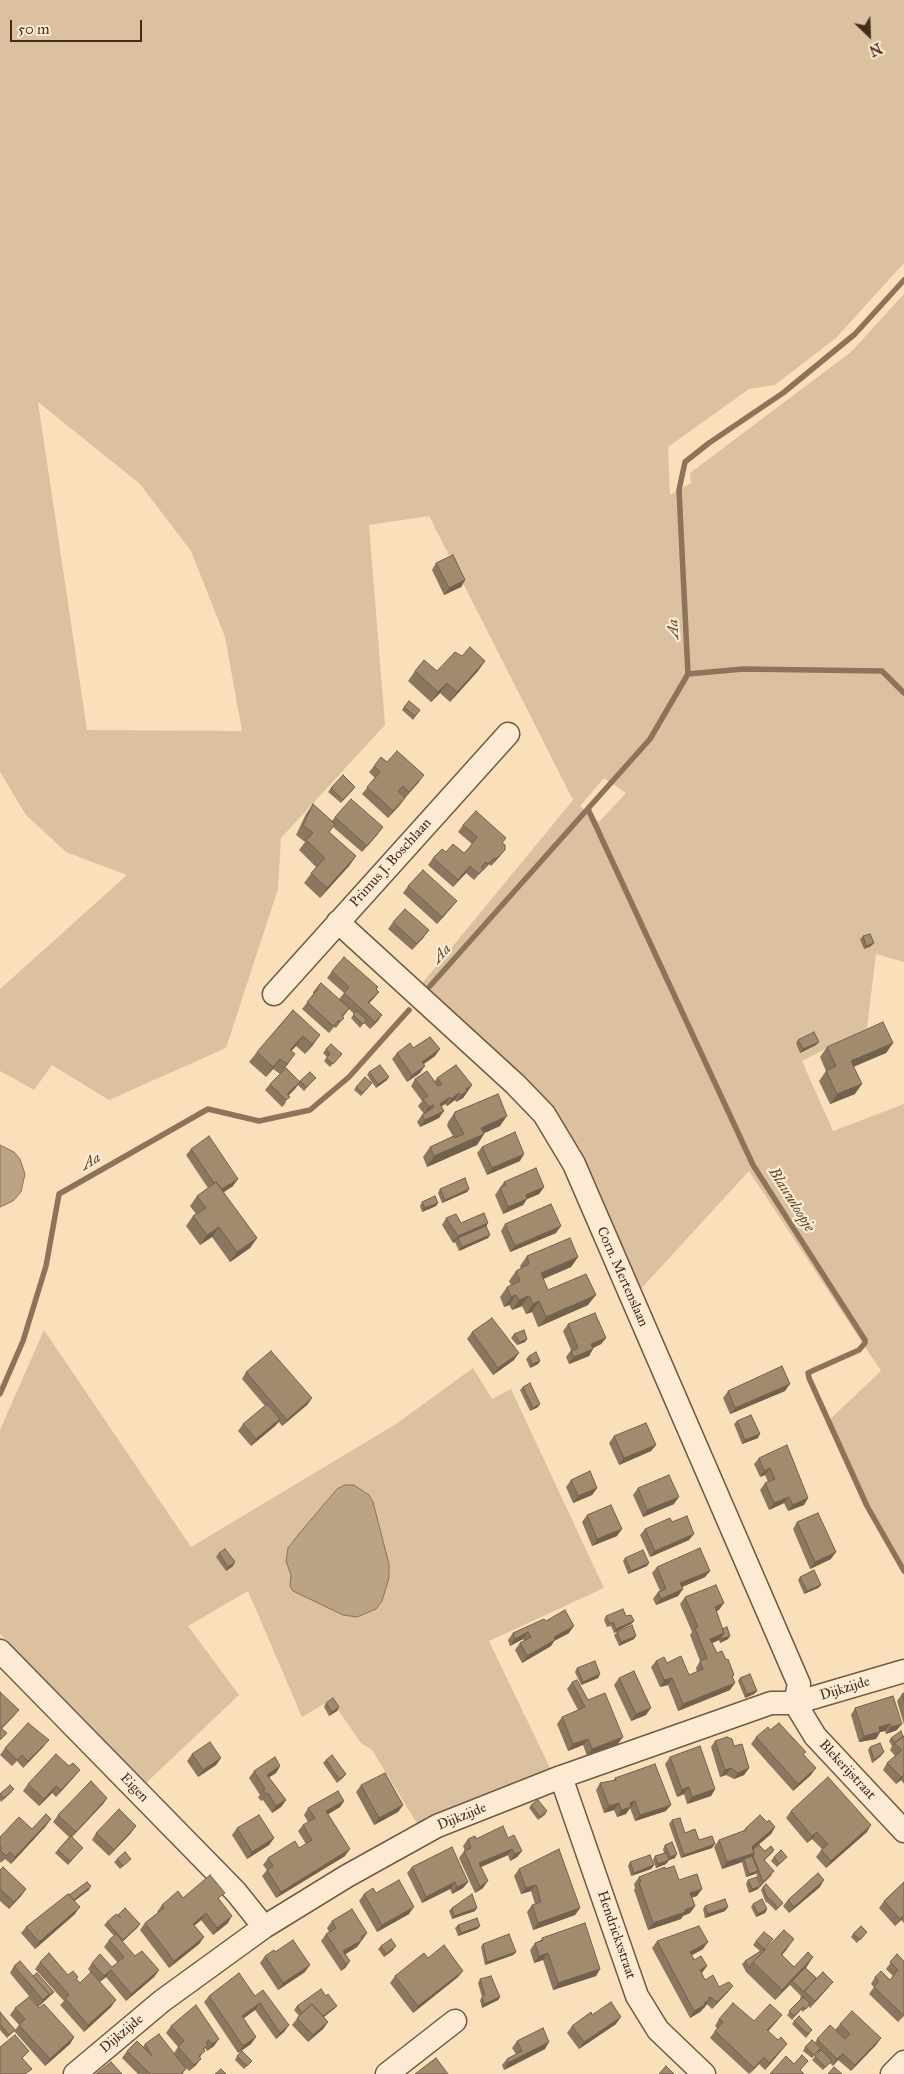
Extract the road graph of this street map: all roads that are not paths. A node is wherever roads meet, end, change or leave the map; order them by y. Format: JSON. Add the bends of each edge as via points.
{"nodes":[{"id":1,"x":508,"y":734,"type":"dead end"},
{"id":2,"x":338,"y":922,"type":"junction"},
{"id":3,"x":274,"y":994,"type":"dead end"},
{"id":4,"x":0,"y":1651,"type":"edge"},
{"id":5,"x":904,"y":1671,"type":"edge"},
{"id":6,"x":795,"y":1703,"type":"junction"},
{"id":7,"x":561,"y":1777,"type":"junction"},
{"id":8,"x":904,"y":1831,"type":"edge"},
{"id":9,"x":264,"y":1928,"type":"junction"},
{"id":10,"x":455,"y":2021,"type":"dead end"},
{"id":11,"x":904,"y":2062,"type":"edge"},
{"id":12,"x":74,"y":2074,"type":"edge"},
{"id":13,"x":387,"y":2074,"type":"edge"},
{"id":14,"x":704,"y":2074,"type":"edge"},
{"id":15,"x":892,"y":2074,"type":"edge"}],
"edges":[{"from":1,"to":2,"type":"street","name":"Primus J. Boschlaan"},
{"from":2,"to":3,"type":"street","name":"Primus J. Boschlaan"},
{"from":2,"to":6,"type":"street","name":"Corn. Mertenslaan","via":[[515,1084],[544,1114],[574,1164],[799,1684]]},
{"from":4,"to":9,"type":"street","name":"Eigen","via":[[236,1892]]},
{"from":5,"to":6,"type":"street","name":"Dijkzijde"},
{"from":6,"to":7,"type":"street","name":"Dijkzijde","via":[[771,1703]]},
{"from":6,"to":8,"type":"street","name":"Blekerijstraat","via":[[815,1736]]},
{"from":7,"to":9,"type":"street","name":"Dijkzijde","via":[[437,1826],[347,1876]]},
{"from":7,"to":14,"type":"street","name":"Hendrickxstraat","via":[[637,1996],[658,2030]]},
{"from":9,"to":12,"type":"street","name":"Dijkzijde","via":[[162,2001]]},
{"from":10,"to":13,"type":"street"},
{"from":11,"to":15,"type":"street"}]}
